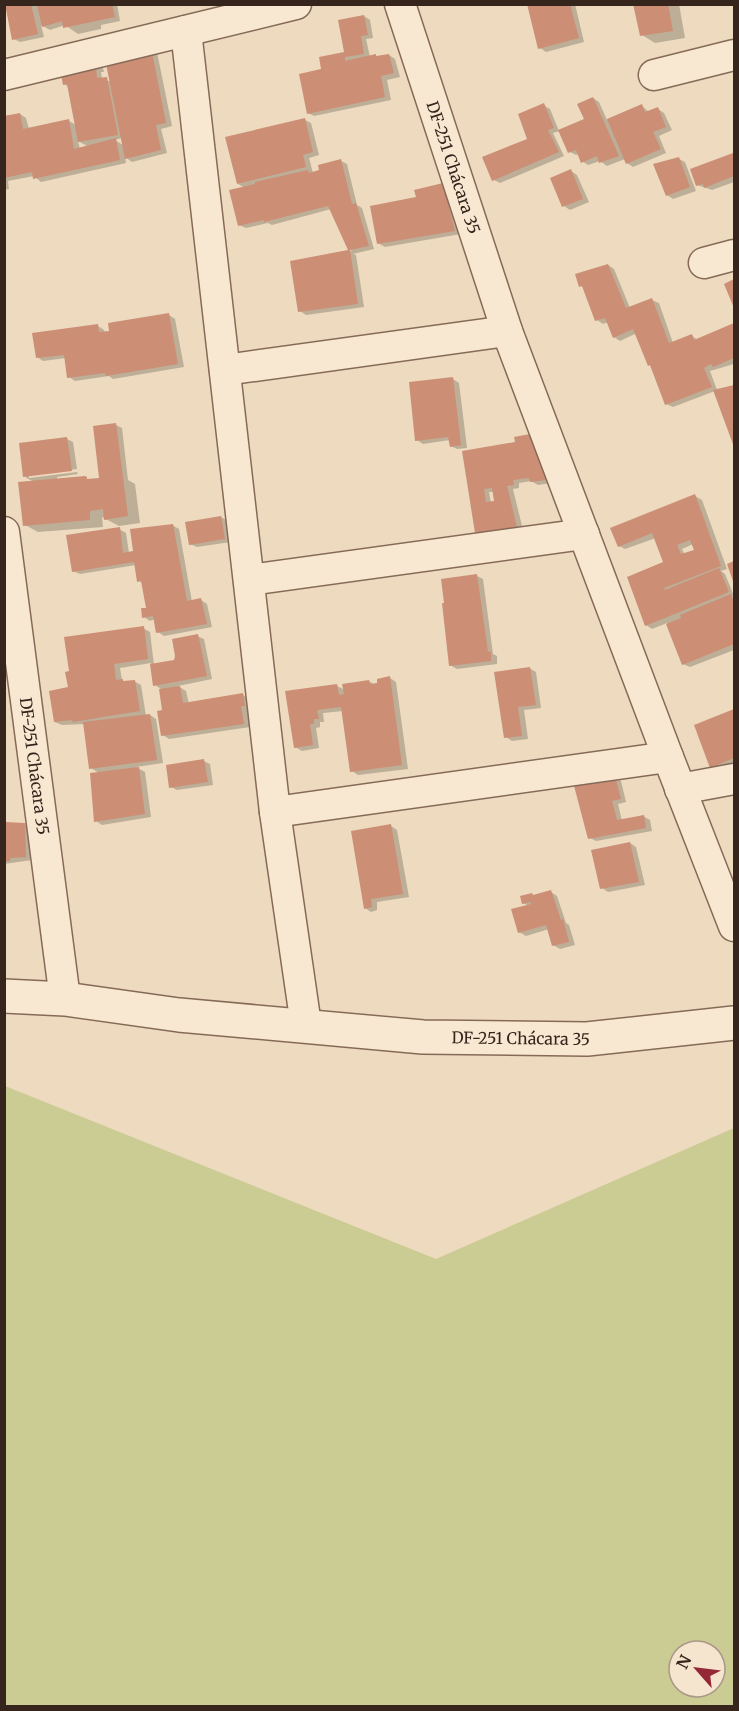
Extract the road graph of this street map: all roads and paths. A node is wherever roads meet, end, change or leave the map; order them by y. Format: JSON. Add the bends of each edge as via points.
{"nodes":[{"id":1,"x":296,"y":4,"type":"edge"},
{"id":2,"x":400,"y":4,"type":"edge"},
{"id":3,"x":186,"y":31,"type":"junction"},
{"id":4,"x":735,"y":55,"type":"edge"},
{"id":5,"x":4,"y":75,"type":"edge"},
{"id":6,"x":654,"y":75,"type":"dead end"},
{"id":7,"x":735,"y":255,"type":"edge"},
{"id":8,"x":704,"y":263,"type":"dead end"},
{"id":9,"x":507,"y":332,"type":"junction"},
{"id":10,"x":225,"y":370,"type":"junction"},
{"id":11,"x":4,"y":532,"type":"edge"},
{"id":12,"x":584,"y":534,"type":"junction"},
{"id":13,"x":249,"y":580,"type":"junction"},
{"id":14,"x":668,"y":758,"type":"junction"},
{"id":15,"x":735,"y":779,"type":"edge"},
{"id":16,"x":680,"y":789,"type":"junction"},
{"id":17,"x":275,"y":812,"type":"junction"},
{"id":18,"x":735,"y":926,"type":"edge"},
{"id":19,"x":4,"y":996,"type":"edge"},
{"id":20,"x":65,"y":999,"type":"junction"},
{"id":21,"x":735,"y":1023,"type":"edge"},
{"id":22,"x":306,"y":1025,"type":"junction"}],
"edges":[{"from":1,"to":3,"type":"street"},
{"from":2,"to":9,"type":"street","name":"DF-251 Chácara 35"},
{"from":3,"to":5,"type":"street"},
{"from":3,"to":10,"type":"street"},
{"from":4,"to":6,"type":"street"},
{"from":7,"to":8,"type":"street"},
{"from":9,"to":10,"type":"street"},
{"from":9,"to":12,"type":"street","name":"DF-251 Chácara 35"},
{"from":10,"to":13,"type":"street"},
{"from":11,"to":20,"type":"street","name":"DF-251 Chácara 35"},
{"from":12,"to":13,"type":"street"},
{"from":12,"to":14,"type":"street","name":"DF-251 Chácara 35"},
{"from":13,"to":17,"type":"street"},
{"from":14,"to":16,"type":"street","name":"DF-251 Chácara 35"},
{"from":14,"to":17,"type":"street"},
{"from":15,"to":16,"type":"street"},
{"from":16,"to":18,"type":"street","name":"DF-251 Chácara 35"},
{"from":17,"to":22,"type":"street"},
{"from":19,"to":20,"type":"street","name":"DF-251 Chácara 35"},
{"from":20,"to":22,"type":"street","name":"DF-251 Chácara 35","via":[[179,1015]]},
{"from":21,"to":22,"type":"street","name":"DF-251 Chácara 35","via":[[587,1039],[423,1037]]}]}
